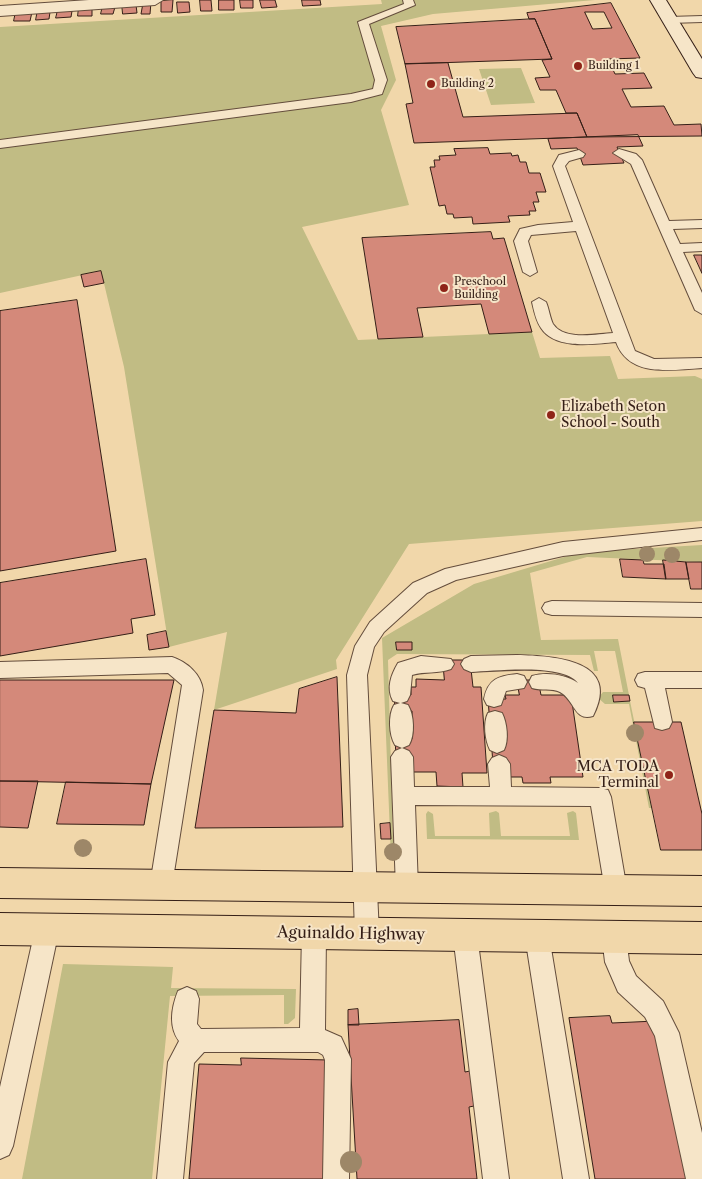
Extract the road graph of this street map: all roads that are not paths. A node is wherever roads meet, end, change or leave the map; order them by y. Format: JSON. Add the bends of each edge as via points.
{"nodes":[{"id":1,"x":155,"y":0,"type":"edge"},
{"id":2,"x":408,"y":0,"type":"edge"},
{"id":3,"x":658,"y":0,"type":"edge"},
{"id":4,"x":0,"y":10,"type":"edge"},
{"id":5,"x":702,"y":19,"type":"edge"},
{"id":6,"x":669,"y":20,"type":"junction"},
{"id":7,"x":702,"y":73,"type":"edge"},
{"id":8,"x":0,"y":144,"type":"edge"},
{"id":9,"x":619,"y":153,"type":"dead end"},
{"id":10,"x":579,"y":154,"type":"dead end"},
{"id":11,"x":702,"y":224,"type":"edge"},
{"id":12,"x":664,"y":225,"type":"junction"},
{"id":13,"x":582,"y":226,"type":"junction"},
{"id":14,"x":675,"y":248,"type":"junction"},
{"id":15,"x":702,"y":248,"type":"edge"},
{"id":16,"x":530,"y":272,"type":"dead end"},
{"id":17,"x":539,"y":302,"type":"dead end"},
{"id":18,"x":702,"y":310,"type":"edge"},
{"id":19,"x":622,"y":337,"type":"junction"},
{"id":20,"x":702,"y":363,"type":"edge"},
{"id":21,"x":702,"y":534,"type":"edge"},
{"id":22,"x":552,"y":608,"type":"dead end"},
{"id":23,"x":702,"y":610,"type":"edge"},
{"id":24,"x":444,"y":664,"type":"dead end"},
{"id":25,"x":471,"y":664,"type":"dead end"},
{"id":26,"x":0,"y":670,"type":"edge"},
{"id":27,"x":649,"y":680,"type":"joint"},
{"id":28,"x":702,"y":680,"type":"edge"},
{"id":29,"x":517,"y":682,"type":"dead end"},
{"id":30,"x":539,"y":682,"type":"dead end"},
{"id":31,"x":662,"y":722,"type":"dead end"},
{"id":32,"x":402,"y":796,"type":"junction"},
{"id":33,"x":501,"y":796,"type":"junction"},
{"id":34,"x":600,"y":796,"type":"joint"},
{"id":35,"x":0,"y":883,"type":"edge"},
{"id":36,"x":161,"y":885,"type":"junction"},
{"id":37,"x":366,"y":887,"type":"junction"},
{"id":38,"x":407,"y":888,"type":"junction"},
{"id":39,"x":616,"y":890,"type":"junction"},
{"id":40,"x":702,"y":891,"type":"edge"},
{"id":41,"x":0,"y":929,"type":"edge"},
{"id":42,"x":47,"y":930,"type":"junction"},
{"id":43,"x":314,"y":933,"type":"junction"},
{"id":44,"x":368,"y":934,"type":"junction"},
{"id":45,"x":465,"y":935,"type":"junction"},
{"id":46,"x":537,"y":936,"type":"junction"},
{"id":47,"x":614,"y":937,"type":"junction"},
{"id":48,"x":702,"y":938,"type":"edge"},
{"id":49,"x":187,"y":999,"type":"dead end"},
{"id":50,"x":312,"y":1040,"type":"junction"},
{"id":51,"x":196,"y":1043,"type":"junction"},
{"id":52,"x":0,"y":1146,"type":"edge"},
{"id":53,"x":170,"y":1179,"type":"edge"},
{"id":54,"x":336,"y":1179,"type":"edge"},
{"id":55,"x":496,"y":1179,"type":"edge"},
{"id":56,"x":576,"y":1179,"type":"edge"},
{"id":57,"x":699,"y":1179,"type":"edge"}],
"edges":[{"from":1,"to":4,"type":"street"},
{"from":2,"to":8,"type":"lane","via":[[410,5],[363,22],[381,80],[378,91],[351,98]]},
{"from":3,"to":6,"type":"street"},
{"from":5,"to":6,"type":"lane"},
{"from":6,"to":7,"type":"street"},
{"from":9,"to":12,"type":"lane","via":[[637,163]]},
{"from":10,"to":13,"type":"lane","via":[[564,158],[559,166]]},
{"from":11,"to":12,"type":"lane"},
{"from":12,"to":14,"type":"lane"},
{"from":13,"to":16,"type":"lane","via":[[525,232],[521,241]]},
{"from":13,"to":19,"type":"lane"},
{"from":14,"to":15,"type":"lane"},
{"from":14,"to":18,"type":"lane"},
{"from":17,"to":19,"type":"lane","via":[[548,328],[558,336],[574,339]]},
{"from":19,"to":20,"type":"lane","via":[[628,353],[638,361],[653,365]]},
{"from":21,"to":37,"type":"lane","via":[[564,549],[452,574],[420,588],[378,627],[366,646],[357,675]]},
{"from":22,"to":23,"type":"lane"},
{"from":24,"to":32,"type":"lane","via":[[421,664],[405,669],[401,676]]},
{"from":25,"to":30,"type":"lane","via":[[556,664],[571,667],[589,682],[591,693],[586,710],[572,688],[558,682]]},
{"from":26,"to":36,"type":"lane","via":[[172,665],[192,681],[194,690]]},
{"from":27,"to":28,"type":"lane"},
{"from":27,"to":31,"type":"lane"},
{"from":29,"to":33,"type":"lane","via":[[501,684],[496,689],[494,709]]},
{"from":32,"to":33,"type":"lane"},
{"from":32,"to":38,"type":"lane"},
{"from":33,"to":34,"type":"lane"},
{"from":34,"to":39,"type":"lane"},
{"from":35,"to":36,"type":"highway"},
{"from":36,"to":37,"type":"highway"},
{"from":37,"to":38,"type":"highway"},
{"from":37,"to":44,"type":"lane"},
{"from":38,"to":39,"type":"highway"},
{"from":39,"to":40,"type":"highway"},
{"from":41,"to":42,"type":"highway","name":"Aguinaldo Highway"},
{"from":42,"to":43,"type":"highway","name":"Aguinaldo Highway"},
{"from":42,"to":52,"type":"lane"},
{"from":43,"to":44,"type":"highway","name":"Aguinaldo Highway"},
{"from":43,"to":50,"type":"lane"},
{"from":44,"to":45,"type":"highway","name":"Aguinaldo Highway"},
{"from":45,"to":46,"type":"highway","name":"Aguinaldo Highway"},
{"from":45,"to":55,"type":"lane"},
{"from":46,"to":47,"type":"highway","name":"Aguinaldo Highway"},
{"from":46,"to":56,"type":"lane"},
{"from":47,"to":48,"type":"highway","name":"Aguinaldo Highway"},
{"from":47,"to":57,"type":"lane","via":[[617,962],[627,984],[654,1009],[667,1033]]},
{"from":49,"to":51,"type":"lane","via":[[184,1027]]},
{"from":50,"to":51,"type":"lane","via":[[203,1040]]},
{"from":50,"to":54,"type":"lane","via":[[332,1046],[338,1058]]},
{"from":51,"to":53,"type":"lane","via":[[184,1054],[181,1062]]}]}
